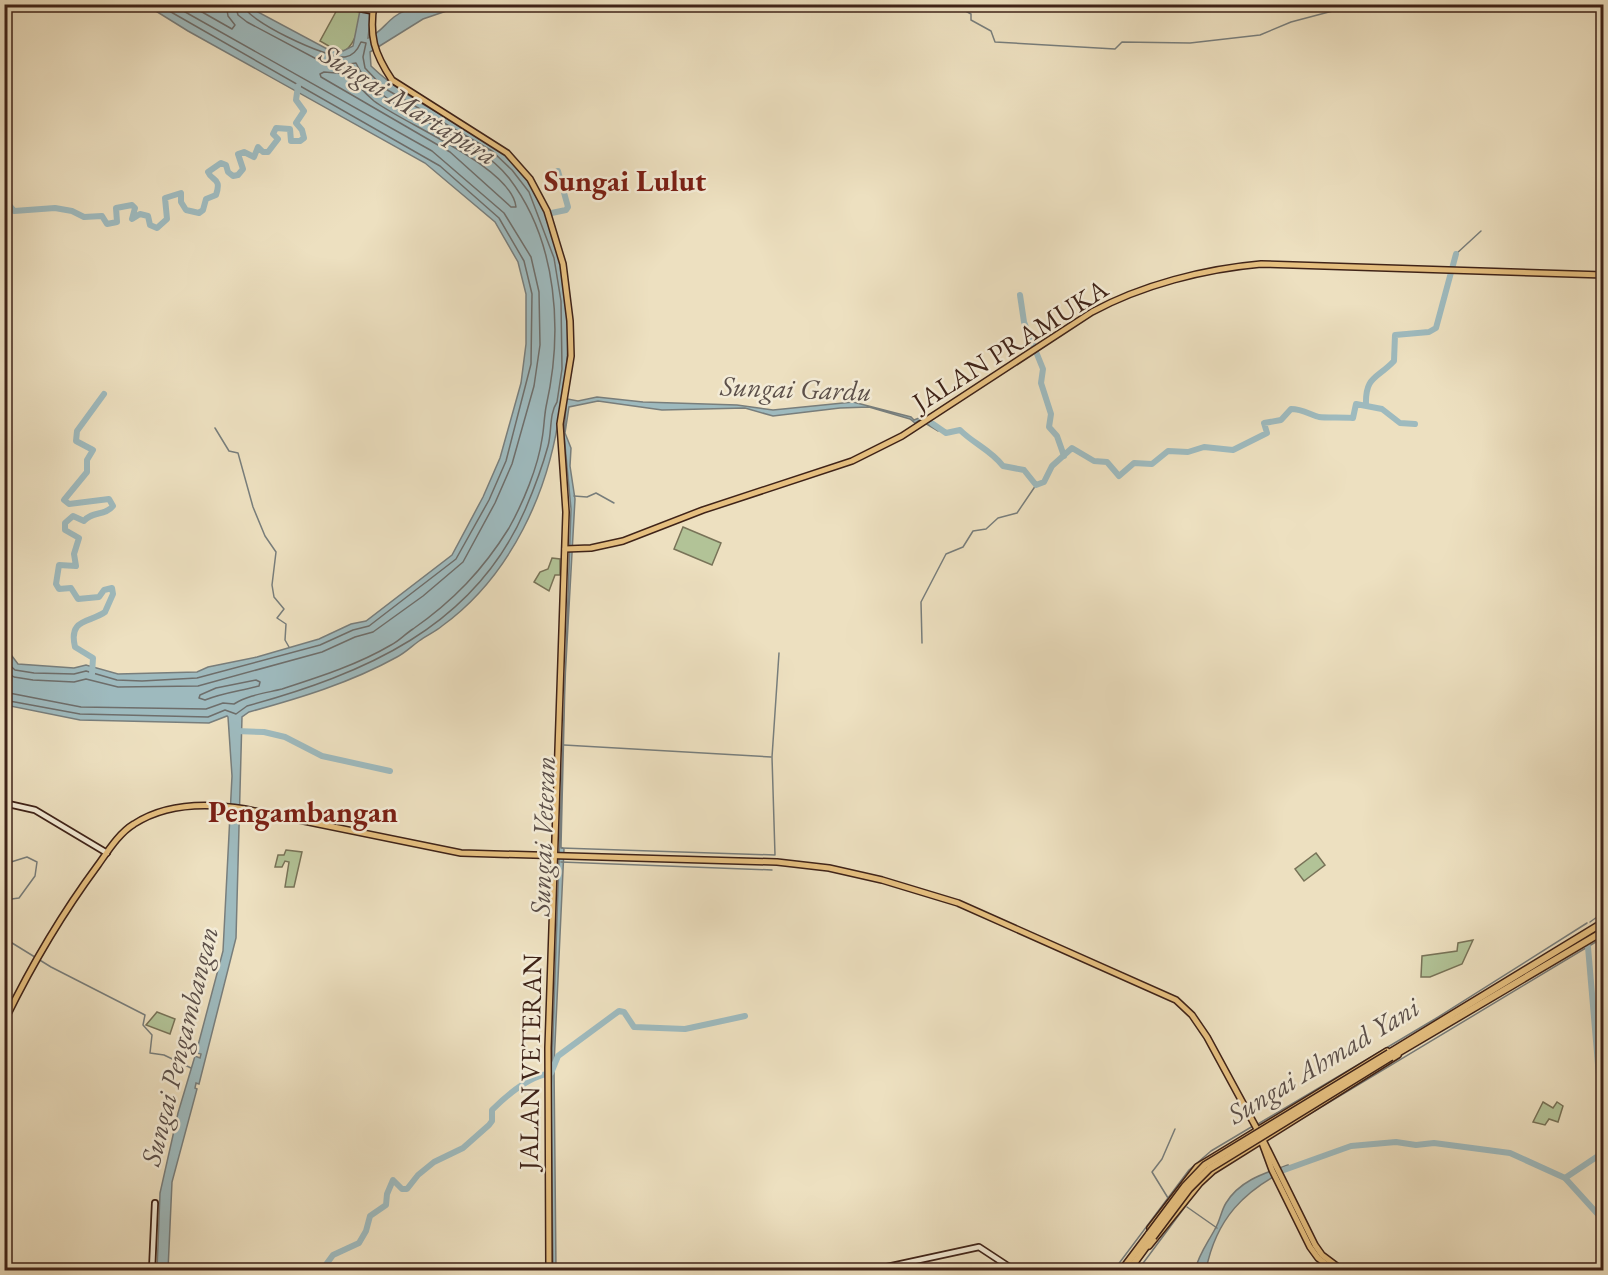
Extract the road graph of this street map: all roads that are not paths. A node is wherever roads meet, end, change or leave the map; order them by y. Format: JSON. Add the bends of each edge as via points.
{"nodes":[{"id":1,"x":335,"y":4,"type":"edge"},
{"id":2,"x":373,"y":9,"type":"edge"},
{"id":3,"x":1604,"y":275,"type":"edge"},
{"id":4,"x":570,"y":549,"type":"junction"},
{"id":5,"x":4,"y":803,"type":"edge"},
{"id":6,"x":107,"y":853,"type":"junction"},
{"id":7,"x":559,"y":855,"type":"junction"},
{"id":8,"x":1604,"y":922,"type":"edge"},
{"id":9,"x":1604,"y":931,"type":"edge"},
{"id":10,"x":1576,"y":943,"type":"junction"},
{"id":11,"x":1567,"y":944,"type":"junction"},
{"id":12,"x":1571,"y":951,"type":"junction"},
{"id":13,"x":4,"y":1022,"type":"edge"},
{"id":14,"x":1398,"y":1050,"type":"junction"},
{"id":15,"x":1276,"y":1116,"type":"junction"},
{"id":16,"x":1253,"y":1126,"type":"junction"},
{"id":17,"x":1283,"y":1128,"type":"junction"},
{"id":18,"x":1233,"y":1143,"type":"junction"},
{"id":19,"x":1263,"y":1143,"type":"junction"},
{"id":20,"x":1239,"y":1155,"type":"junction"},
{"id":21,"x":1277,"y":1176,"type":"junction"},
{"id":22,"x":154,"y":1203,"type":"dead end"},
{"id":23,"x":1144,"y":1245,"type":"junction"},
{"id":24,"x":152,"y":1270,"type":"edge"},
{"id":25,"x":549,"y":1270,"type":"edge"},
{"id":26,"x":873,"y":1270,"type":"edge"},
{"id":27,"x":1014,"y":1270,"type":"edge"},
{"id":28,"x":1124,"y":1270,"type":"edge"},
{"id":29,"x":1334,"y":1270,"type":"edge"},
{"id":30,"x":1342,"y":1270,"type":"edge"}],
"edges":[{"from":1,"to":2,"type":"street"},
{"from":2,"to":4,"type":"main road","name":"JALAN VETERAN","via":[[371,35],[396,83],[507,153],[530,179],[548,214],[568,293],[571,356],[562,413]]},
{"from":3,"to":4,"type":"main road","name":"JALAN PRAMUKA","via":[[1243,266],[1148,287],[1119,298],[1038,346],[889,443],[827,470],[717,505],[617,543]]},
{"from":4,"to":7,"type":"main road","name":"JALAN VETERAN"},
{"from":5,"to":6,"type":"street","via":[[35,810]]},
{"from":6,"to":7,"type":"main road","via":[[129,827],[142,819],[199,804],[242,808],[461,853]]},
{"from":6,"to":13,"type":"main road","via":[[39,952]]},
{"from":7,"to":16,"type":"main road","via":[[777,862],[829,868],[958,903],[1176,1000],[1207,1037]]},
{"from":7,"to":25,"type":"main road","name":"JALAN VETERAN","via":[[548,1074]]},
{"from":8,"to":10,"type":"highway"},
{"from":9,"to":10,"type":"highway"},
{"from":10,"to":11,"type":"highway"},
{"from":10,"to":12,"type":"highway"},
{"from":11,"to":12,"type":"highway"},
{"from":11,"to":14,"type":"highway"},
{"from":12,"to":14,"type":"highway"},
{"from":14,"to":15,"type":"main road","via":[[1360,1066]]},
{"from":14,"to":17,"type":"main road"},
{"from":14,"to":23,"type":"highway","bridge":true,"via":[[1205,1165],[1185,1185]]},
{"from":15,"to":16,"type":"main road"},
{"from":15,"to":17,"type":"main road","via":[[1272,1127]]},
{"from":16,"to":18,"type":"main road"},
{"from":16,"to":19,"type":"main road"},
{"from":17,"to":19,"type":"main road"},
{"from":18,"to":20,"type":"main road","via":[[1246,1142]]},
{"from":18,"to":23,"type":"main road","via":[[1191,1173]]},
{"from":19,"to":20,"type":"main road"},
{"from":19,"to":21,"type":"main road"},
{"from":20,"to":23,"type":"main road","via":[[1200,1183]]},
{"from":21,"to":29,"type":"main road","via":[[1313,1252]]},
{"from":21,"to":30,"type":"main road","via":[[1318,1251]]},
{"from":22,"to":24,"type":"street"},
{"from":23,"to":28,"type":"highway"},
{"from":26,"to":27,"type":"street","via":[[979,1247]]}]}
